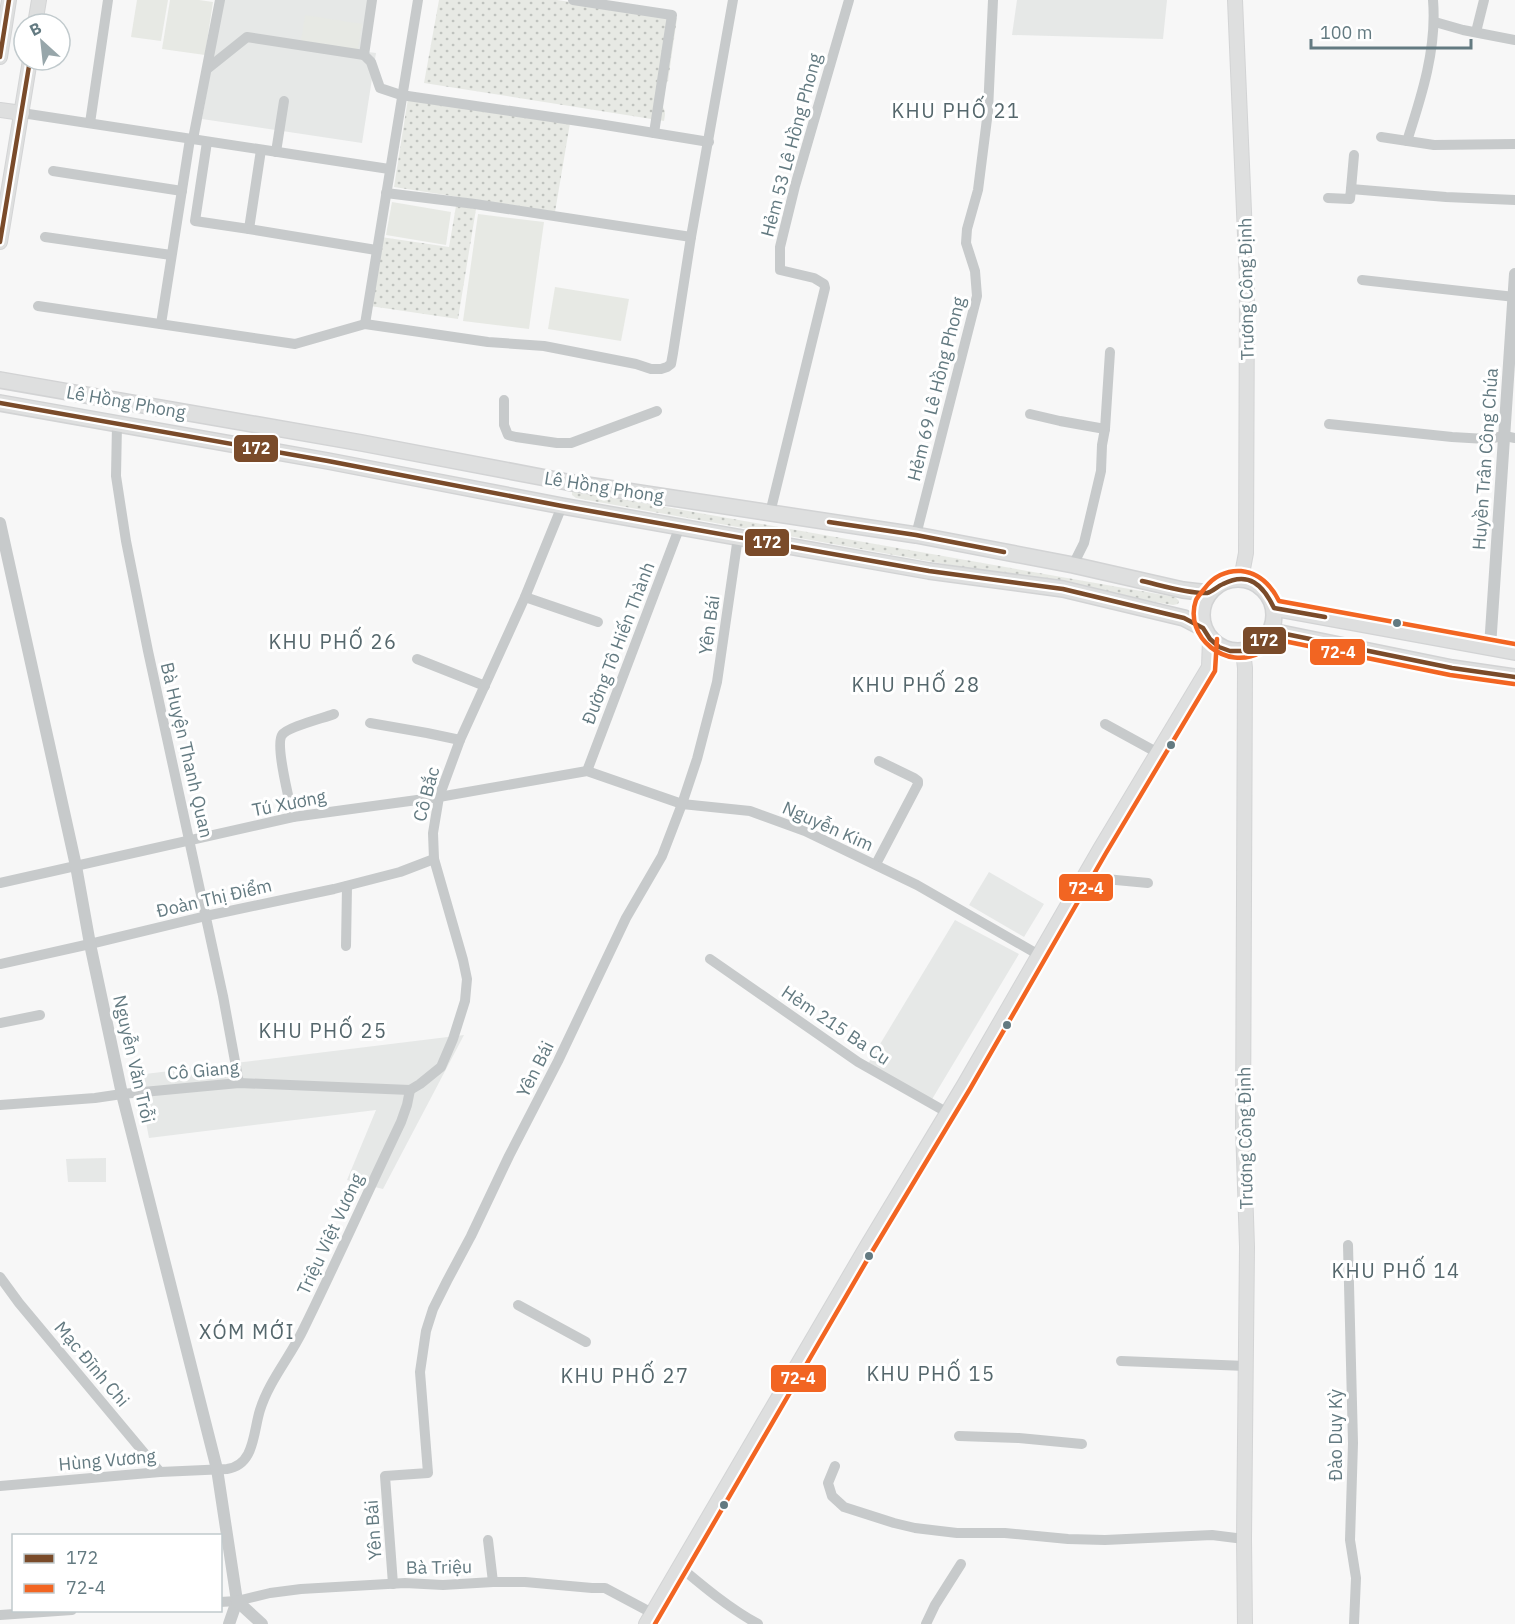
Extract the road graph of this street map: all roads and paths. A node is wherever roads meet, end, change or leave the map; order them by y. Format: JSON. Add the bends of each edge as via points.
{"nodes":[{"id":1,"x":9,"y":0,"type":"edge"},
{"id":2,"x":108,"y":0,"type":"edge"},
{"id":3,"x":220,"y":0,"type":"edge"},
{"id":4,"x":372,"y":0,"type":"edge"},
{"id":5,"x":418,"y":0,"type":"edge"},
{"id":6,"x":573,"y":0,"type":"edge"},
{"id":7,"x":733,"y":0,"type":"edge"},
{"id":8,"x":849,"y":0,"type":"edge"},
{"id":9,"x":993,"y":0,"type":"edge"},
{"id":10,"x":1235,"y":0,"type":"edge"},
{"id":11,"x":1433,"y":0,"type":"edge"},
{"id":12,"x":1484,"y":0,"type":"edge"},
{"id":13,"x":1435,"y":22,"type":"junction"},
{"id":14,"x":1476,"y":32,"type":"junction"},
{"id":15,"x":1515,"y":40,"type":"edge"},
{"id":16,"x":364,"y":55,"type":"junction"},
{"id":17,"x":0,"y":57,"type":"edge"},
{"id":18,"x":207,"y":69,"type":"junction"},
{"id":19,"x":28,"y":72,"type":"edge"},
{"id":20,"x":401,"y":95,"type":"junction"},
{"id":21,"x":284,"y":101,"type":"dead end"},
{"id":22,"x":0,"y":110,"type":"edge"},
{"id":23,"x":22,"y":113,"type":"junction"},
{"id":24,"x":90,"y":123,"type":"junction"},
{"id":25,"x":654,"y":133,"type":"junction"},
{"id":26,"x":1381,"y":137,"type":"dead end"},
{"id":27,"x":192,"y":139,"type":"junction"},
{"id":28,"x":1407,"y":141,"type":"junction"},
{"id":29,"x":207,"y":142,"type":"junction"},
{"id":30,"x":709,"y":142,"type":"junction"},
{"id":31,"x":1515,"y":144,"type":"edge"},
{"id":32,"x":261,"y":150,"type":"junction"},
{"id":33,"x":276,"y":152,"type":"junction"},
{"id":34,"x":1354,"y":156,"type":"dead end"},
{"id":35,"x":389,"y":169,"type":"junction"},
{"id":36,"x":53,"y":171,"type":"dead end"},
{"id":37,"x":1351,"y":189,"type":"junction"},
{"id":38,"x":182,"y":191,"type":"junction"},
{"id":39,"x":386,"y":193,"type":"junction"},
{"id":40,"x":1328,"y":198,"type":"dead end"},
{"id":41,"x":1515,"y":200,"type":"edge"},
{"id":42,"x":249,"y":229,"type":"junction"},
{"id":43,"x":45,"y":237,"type":"dead end"},
{"id":44,"x":691,"y":237,"type":"junction"},
{"id":45,"x":0,"y":243,"type":"edge"},
{"id":46,"x":376,"y":250,"type":"junction"},
{"id":47,"x":171,"y":255,"type":"junction"},
{"id":48,"x":1515,"y":273,"type":"edge"},
{"id":49,"x":1362,"y":280,"type":"dead end"},
{"id":50,"x":1514,"y":297,"type":"edge"},
{"id":51,"x":38,"y":306,"type":"dead end"},
{"id":52,"x":161,"y":324,"type":"junction"},
{"id":53,"x":365,"y":324,"type":"junction"},
{"id":54,"x":1110,"y":352,"type":"dead end"},
{"id":55,"x":0,"y":380,"type":"edge"},
{"id":56,"x":504,"y":400,"type":"dead end"},
{"id":57,"x":0,"y":403,"type":"edge"},
{"id":58,"x":657,"y":411,"type":"dead end"},
{"id":59,"x":1030,"y":414,"type":"dead end"},
{"id":60,"x":117,"y":424,"type":"junction"},
{"id":61,"x":1329,"y":424,"type":"dead end"},
{"id":62,"x":1105,"y":429,"type":"junction"},
{"id":63,"x":1510,"y":437,"type":"edge"},
{"id":64,"x":567,"y":483,"type":"junction"},
{"id":65,"x":562,"y":506,"type":"junction"},
{"id":66,"x":770,"y":513,"type":"junction"},
{"id":67,"x":0,"y":523,"type":"edge"},
{"id":68,"x":680,"y":526,"type":"junction"},
{"id":69,"x":916,"y":535,"type":"junction"},
{"id":70,"x":738,"y":537,"type":"junction"},
{"id":71,"x":1073,"y":565,"type":"junction"},
{"id":72,"x":1241,"y":579,"type":"junction"},
{"id":73,"x":1209,"y":593,"type":"junction"},
{"id":74,"x":525,"y":597,"type":"junction"},
{"id":75,"x":1274,"y":608,"type":"junction"},
{"id":76,"x":598,"y":622,"type":"dead end"},
{"id":77,"x":1271,"y":631,"type":"junction"},
{"id":78,"x":1207,"y":633,"type":"junction"},
{"id":79,"x":1490,"y":647,"type":"junction"},
{"id":80,"x":1243,"y":651,"type":"junction"},
{"id":81,"x":1515,"y":652,"type":"edge"},
{"id":82,"x":417,"y":659,"type":"dead end"},
{"id":83,"x":1515,"y":677,"type":"edge"},
{"id":84,"x":485,"y":686,"type":"junction"},
{"id":85,"x":334,"y":714,"type":"dead end"},
{"id":86,"x":370,"y":723,"type":"dead end"},
{"id":87,"x":1105,"y":724,"type":"dead end"},
{"id":88,"x":460,"y":740,"type":"junction"},
{"id":89,"x":1158,"y":753,"type":"junction"},
{"id":90,"x":879,"y":760,"type":"dead end"},
{"id":91,"x":587,"y":771,"type":"junction"},
{"id":92,"x":439,"y":797,"type":"junction"},
{"id":93,"x":682,"y":804,"type":"junction"},
{"id":94,"x":293,"y":817,"type":"junction"},
{"id":95,"x":190,"y":841,"type":"junction"},
{"id":96,"x":434,"y":859,"type":"junction"},
{"id":97,"x":876,"y":864,"type":"junction"},
{"id":98,"x":76,"y":866,"type":"junction"},
{"id":99,"x":1084,"y":877,"type":"junction"},
{"id":100,"x":0,"y":883,"type":"edge"},
{"id":101,"x":1148,"y":883,"type":"dead end"},
{"id":102,"x":346,"y":886,"type":"junction"},
{"id":103,"x":206,"y":916,"type":"junction"},
{"id":104,"x":90,"y":944,"type":"junction"},
{"id":105,"x":346,"y":946,"type":"dead end"},
{"id":106,"x":1039,"y":954,"type":"junction"},
{"id":107,"x":710,"y":959,"type":"dead end"},
{"id":108,"x":0,"y":964,"type":"edge"},
{"id":109,"x":40,"y":1015,"type":"dead end"},
{"id":110,"x":0,"y":1023,"type":"edge"},
{"id":111,"x":239,"y":1083,"type":"junction"},
{"id":112,"x":410,"y":1090,"type":"junction"},
{"id":113,"x":122,"y":1094,"type":"junction"},
{"id":114,"x":0,"y":1105,"type":"edge"},
{"id":115,"x":948,"y":1113,"type":"junction"},
{"id":116,"x":1348,"y":1245,"type":"dead end"},
{"id":117,"x":0,"y":1277,"type":"edge"},
{"id":118,"x":518,"y":1305,"type":"dead end"},
{"id":119,"x":586,"y":1342,"type":"dead end"},
{"id":120,"x":1121,"y":1361,"type":"dead end"},
{"id":121,"x":1246,"y":1366,"type":"junction"},
{"id":122,"x":959,"y":1436,"type":"dead end"},
{"id":123,"x":1082,"y":1444,"type":"dead end"},
{"id":124,"x":835,"y":1466,"type":"dead end"},
{"id":125,"x":217,"y":1469,"type":"junction"},
{"id":126,"x":160,"y":1472,"type":"junction"},
{"id":127,"x":0,"y":1486,"type":"edge"},
{"id":128,"x":1244,"y":1539,"type":"junction"},
{"id":129,"x":488,"y":1540,"type":"dead end"},
{"id":130,"x":961,"y":1564,"type":"dead end"},
{"id":131,"x":679,"y":1566,"type":"junction"},
{"id":132,"x":493,"y":1582,"type":"junction"},
{"id":133,"x":393,"y":1584,"type":"junction"},
{"id":134,"x":237,"y":1601,"type":"junction"},
{"id":135,"x":222,"y":1602,"type":"edge"},
{"id":136,"x":54,"y":1612,"type":"edge"},
{"id":137,"x":0,"y":1615,"type":"edge"},
{"id":138,"x":649,"y":1619,"type":"edge"},
{"id":139,"x":229,"y":1624,"type":"edge"},
{"id":140,"x":262,"y":1624,"type":"edge"},
{"id":141,"x":758,"y":1624,"type":"edge"},
{"id":142,"x":926,"y":1624,"type":"edge"},
{"id":143,"x":1245,"y":1624,"type":"edge"},
{"id":144,"x":1354,"y":1624,"type":"edge"}],
"edges":[{"from":1,"to":17,"type":"main road"},
{"from":2,"to":24,"type":"street"},
{"from":3,"to":18,"type":"street"},
{"from":4,"to":16,"type":"street"},
{"from":5,"to":20,"type":"street"},
{"from":6,"to":25,"type":"street","via":[[672,15]]},
{"from":7,"to":30,"type":"street"},
{"from":8,"to":66,"type":"street","name":"Hẻm 53 Lê Hồng Phong","via":[[780,247],[780,270],[814,278],[825,288]]},
{"from":9,"to":69,"type":"street","name":"Hẻm 69 Lê Hồng Phong","via":[[987,111],[978,190],[966,243],[975,271],[977,296]]},
{"from":10,"to":72,"type":"main road","name":"Trương Công Định","via":[[1247,282],[1246,553]]},
{"from":11,"to":13,"type":"street"},
{"from":12,"to":14,"type":"street"},
{"from":13,"to":14,"type":"street"},
{"from":13,"to":28,"type":"street","via":[[1421,95]]},
{"from":14,"to":15,"type":"street"},
{"from":16,"to":18,"type":"street","via":[[247,37]]},
{"from":16,"to":20,"type":"street","via":[[371,62],[380,88]]},
{"from":18,"to":27,"type":"street"},
{"from":19,"to":23,"type":"main road"},
{"from":20,"to":25,"type":"street"},
{"from":20,"to":35,"type":"street"},
{"from":21,"to":33,"type":"street"},
{"from":22,"to":23,"type":"main road"},
{"from":23,"to":24,"type":"street"},
{"from":23,"to":45,"type":"main road"},
{"from":24,"to":27,"type":"street"},
{"from":25,"to":30,"type":"street"},
{"from":26,"to":28,"type":"street"},
{"from":27,"to":29,"type":"street"},
{"from":27,"to":38,"type":"street"},
{"from":28,"to":31,"type":"street","via":[[1434,145]]},
{"from":29,"to":32,"type":"street"},
{"from":29,"to":42,"type":"street","via":[[195,220]]},
{"from":30,"to":44,"type":"street"},
{"from":32,"to":33,"type":"street"},
{"from":32,"to":42,"type":"street"},
{"from":33,"to":35,"type":"street"},
{"from":34,"to":37,"type":"street"},
{"from":35,"to":39,"type":"street"},
{"from":36,"to":38,"type":"street"},
{"from":37,"to":40,"type":"street","via":[[1350,199]]},
{"from":37,"to":41,"type":"street"},
{"from":38,"to":47,"type":"street"},
{"from":39,"to":44,"type":"street"},
{"from":39,"to":46,"type":"street"},
{"from":42,"to":46,"type":"street"},
{"from":43,"to":47,"type":"street"},
{"from":44,"to":53,"type":"street","via":[[672,360],[661,369],[544,346]]},
{"from":46,"to":53,"type":"street"},
{"from":47,"to":52,"type":"street"},
{"from":48,"to":50,"type":"street","name":"Huyền Trân Công Chúa"},
{"from":49,"to":50,"type":"street"},
{"from":50,"to":63,"type":"street","name":"Huyền Trân Công Chúa"},
{"from":51,"to":52,"type":"street"},
{"from":52,"to":53,"type":"street","via":[[295,344]]},
{"from":54,"to":62,"type":"street"},
{"from":55,"to":64,"type":"main road","name":"Lê Hồng Phong"},
{"from":56,"to":58,"type":"street","via":[[508,435],[557,443],[578,440]]},
{"from":57,"to":60,"type":"main road","name":"Lê Hồng Phong"},
{"from":59,"to":62,"type":"street"},
{"from":60,"to":65,"type":"main road","name":"Lê Hồng Phong"},
{"from":60,"to":95,"type":"street","name":"Bà Huyện Thanh Quan","via":[[116,476],[126,541]]},
{"from":61,"to":63,"type":"street","via":[[1452,437]]},
{"from":62,"to":71,"type":"street","via":[[1097,490],[1084,543]]},
{"from":63,"to":79,"type":"street","name":"Huyền Trân Công Chúa"},
{"from":64,"to":65,"type":"main road"},
{"from":64,"to":66,"type":"main road","name":"Lê Hồng Phong"},
{"from":65,"to":68,"type":"main road","name":"Lê Hồng Phong"},
{"from":65,"to":74,"type":"street","name":"Cô Bắc"},
{"from":66,"to":69,"type":"main road","name":"Lê Hồng Phong"},
{"from":67,"to":98,"type":"street","name":"Nguyễn Văn Trỗi"},
{"from":68,"to":70,"type":"main road","name":"Lê Hồng Phong"},
{"from":68,"to":91,"type":"street","name":"Đường Tô Hiến Thành"},
{"from":69,"to":71,"type":"main road","name":"Lê Hồng Phong"},
{"from":70,"to":78,"type":"main road","name":"Lê Hồng Phong","via":[[929,571],[1063,589],[1184,618]]},
{"from":70,"to":93,"type":"street","name":"Yên Bái","via":[[717,682]]},
{"from":71,"to":73,"type":"main road","name":"Lê Hồng Phong"},
{"from":72,"to":73,"type":"main road","via":[[1229,580]]},
{"from":72,"to":75,"type":"main road","via":[[1262,588]]},
{"from":73,"to":78,"type":"main road","via":[[1201,616]]},
{"from":74,"to":76,"type":"street"},
{"from":74,"to":84,"type":"street","name":"Cô Bắc"},
{"from":75,"to":77,"type":"main road"},
{"from":75,"to":79,"type":"main road"},
{"from":77,"to":80,"type":"main road","via":[[1264,641]]},
{"from":77,"to":83,"type":"main road"},
{"from":78,"to":80,"type":"main road","via":[[1219,647]]},
{"from":78,"to":89,"type":"main road","via":[[1209,667]]},
{"from":79,"to":81,"type":"main road"},
{"from":80,"to":121,"type":"main road","name":"Trương Công Định"},
{"from":82,"to":84,"type":"street"},
{"from":84,"to":88,"type":"street","name":"Cô Bắc"},
{"from":85,"to":94,"type":"street","via":[[286,731],[281,738]]},
{"from":86,"to":88,"type":"street"},
{"from":87,"to":89,"type":"street"},
{"from":88,"to":92,"type":"street","name":"Cô Bắc"},
{"from":89,"to":99,"type":"main road"},
{"from":90,"to":97,"type":"street","via":[[914,778],[918,784]]},
{"from":91,"to":92,"type":"street","name":"Tú Xương"},
{"from":91,"to":93,"type":"street","name":"Nguyễn Kim"},
{"from":92,"to":94,"type":"street","name":"Tú Xương"},
{"from":92,"to":96,"type":"street","name":"Cô Bắc","via":[[433,833]]},
{"from":93,"to":97,"type":"street","name":"Nguyễn Kim","via":[[750,811]]},
{"from":93,"to":133,"type":"street","name":"Yên Bái","via":[[662,856],[626,918],[434,1309],[420,1372],[428,1473],[385,1476]]},
{"from":94,"to":95,"type":"street","name":"Tú Xương"},
{"from":95,"to":98,"type":"street","name":"Tú Xương"},
{"from":95,"to":103,"type":"street","name":"Bà Huyện Thanh Quan"},
{"from":96,"to":102,"type":"street","name":"Đoàn Thị Điểm"},
{"from":96,"to":112,"type":"street","name":"Cô Bắc","via":[[463,960],[465,1001],[441,1067]]},
{"from":97,"to":106,"type":"street","name":"Nguyễn Kim"},
{"from":98,"to":100,"type":"street","name":"Tú Xương"},
{"from":98,"to":104,"type":"street","name":"Nguyễn Văn Trỗi"},
{"from":99,"to":101,"type":"street"},
{"from":99,"to":106,"type":"main road"},
{"from":102,"to":103,"type":"street","name":"Đoàn Thị Điểm"},
{"from":102,"to":105,"type":"street"},
{"from":103,"to":104,"type":"street","name":"Đoàn Thị Điểm"},
{"from":103,"to":111,"type":"street","name":"Bà Huyện Thanh Quan"},
{"from":104,"to":108,"type":"street","name":"Đoàn Thị Điểm"},
{"from":104,"to":113,"type":"street","name":"Nguyễn Văn Trỗi"},
{"from":106,"to":115,"type":"main road"},
{"from":107,"to":115,"type":"street","name":"Hẻm 215 Ba Cu","via":[[858,1062]]},
{"from":109,"to":110,"type":"street"},
{"from":111,"to":112,"type":"street","name":"Cô Giang"},
{"from":111,"to":113,"type":"street","name":"Cô Giang"},
{"from":112,"to":125,"type":"street","name":"Triệu Việt Vương","via":[[401,1122],[303,1331],[265,1396],[248,1455],[235,1468]]},
{"from":113,"to":114,"type":"street","name":"Cô Giang"},
{"from":113,"to":125,"type":"street","name":"Nguyễn Văn Trỗi"},
{"from":115,"to":131,"type":"main road"},
{"from":116,"to":144,"type":"street","name":"Đào Duy Kỳ"},
{"from":117,"to":126,"type":"street","name":"Mạc Đĩnh Chi"},
{"from":118,"to":119,"type":"street"},
{"from":120,"to":121,"type":"street"},
{"from":121,"to":128,"type":"main road","name":"Trương Công Định"},
{"from":122,"to":123,"type":"street"},
{"from":124,"to":128,"type":"street","via":[[828,1483],[832,1496],[844,1507],[915,1528],[1068,1539],[1212,1535]]},
{"from":125,"to":126,"type":"street","name":"Hùng Vương"},
{"from":125,"to":134,"type":"street","name":"Nguyễn Văn Trỗi"},
{"from":126,"to":127,"type":"street","name":"Hùng Vương"},
{"from":128,"to":143,"type":"main road","name":"Trương Công Định"},
{"from":129,"to":132,"type":"street"},
{"from":130,"to":142,"type":"street"},
{"from":131,"to":138,"type":"main road"},
{"from":131,"to":141,"type":"street"},
{"from":132,"to":133,"type":"street","name":"Bà Triệu"},
{"from":132,"to":138,"type":"street","name":"Bà Triệu","via":[[605,1588]]},
{"from":133,"to":134,"type":"street","name":"Bà Triệu","via":[[301,1589]]},
{"from":134,"to":135,"type":"street","name":"Bà Triệu"},
{"from":134,"to":139,"type":"street"},
{"from":134,"to":140,"type":"street"},
{"from":136,"to":137,"type":"street"}]}
